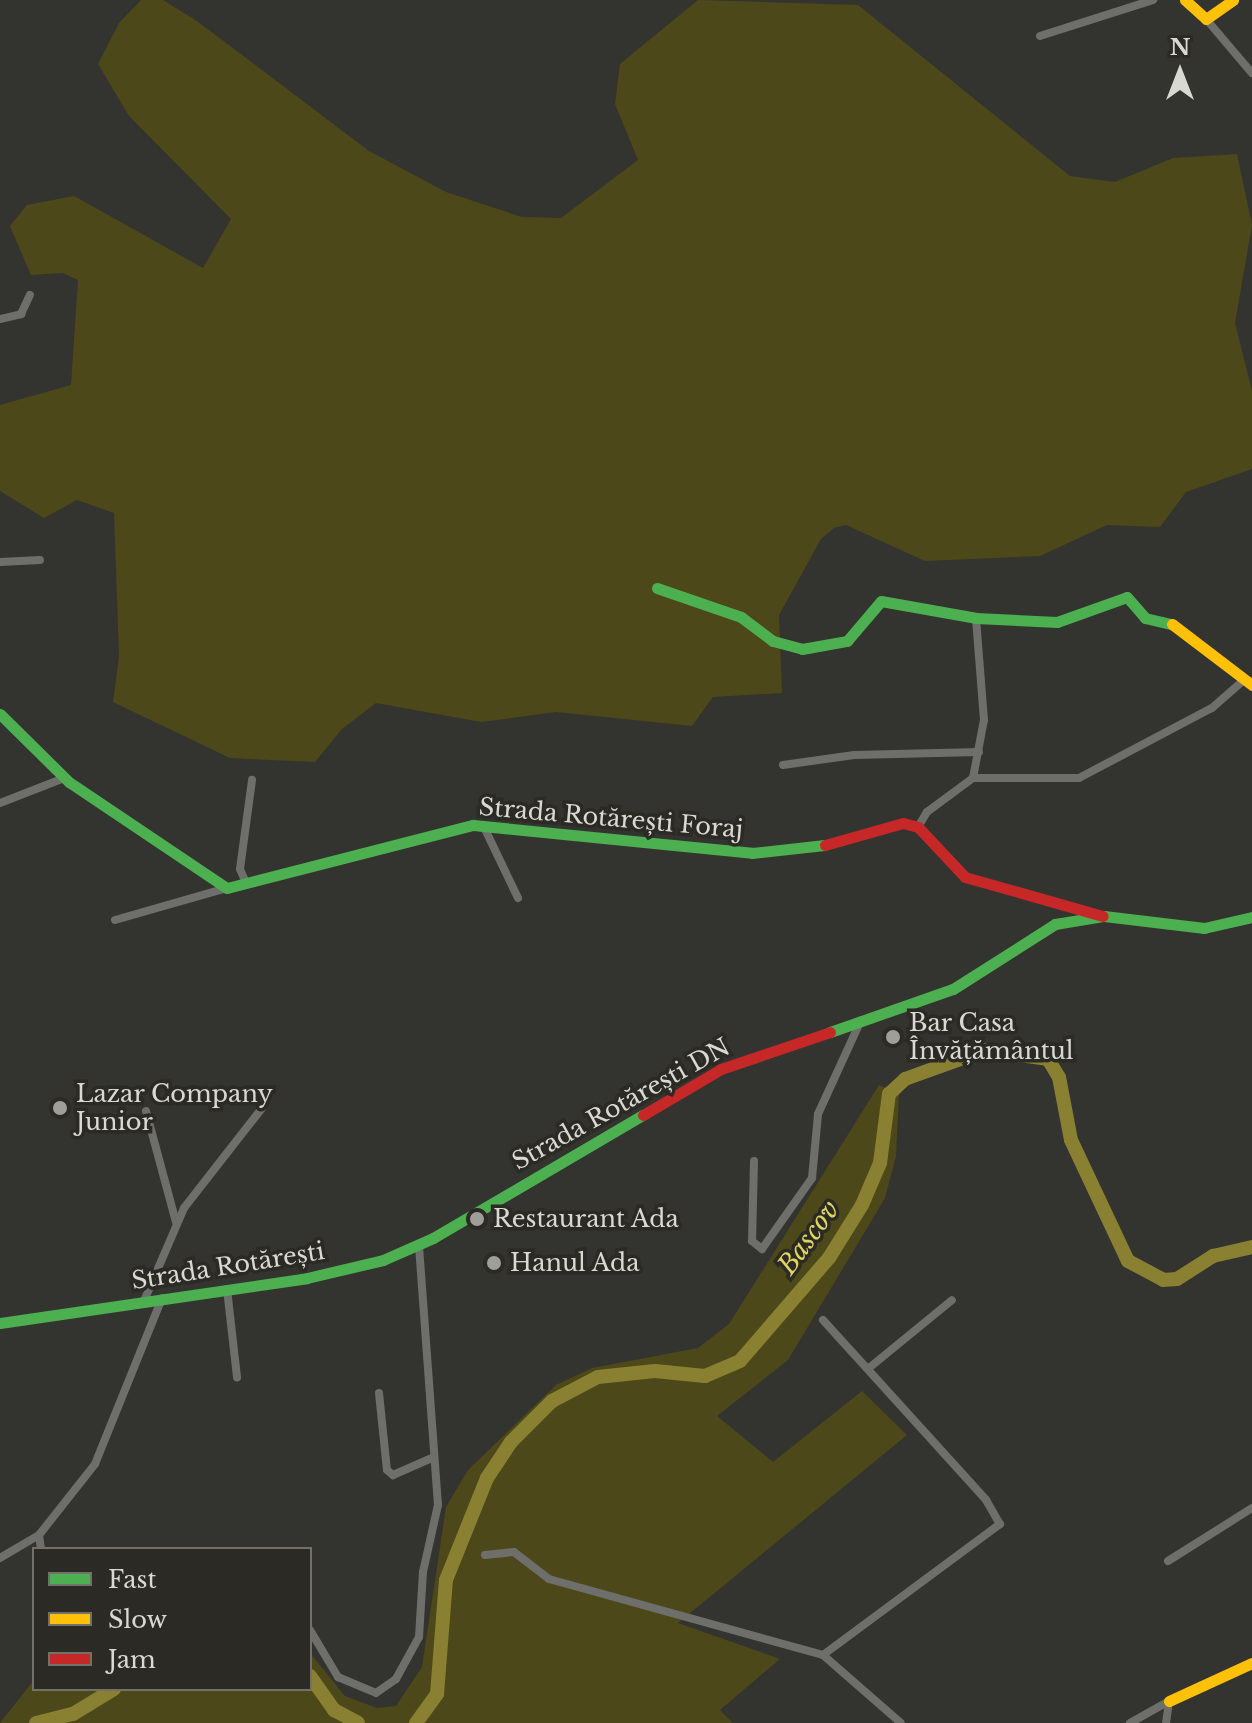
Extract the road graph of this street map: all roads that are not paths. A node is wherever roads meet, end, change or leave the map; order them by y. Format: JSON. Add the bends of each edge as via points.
{"nodes":[{"id":1,"x":1153,"y":0,"type":"edge"},
{"id":2,"x":1185,"y":0,"type":"edge"},
{"id":3,"x":1233,"y":0,"type":"edge"},
{"id":4,"x":1206,"y":19,"type":"junction"},
{"id":5,"x":1040,"y":36,"type":"dead end"},
{"id":6,"x":1252,"y":73,"type":"edge"},
{"id":7,"x":30,"y":295,"type":"dead end"},
{"id":8,"x":0,"y":319,"type":"edge"},
{"id":9,"x":40,"y":560,"type":"dead end"},
{"id":10,"x":0,"y":562,"type":"edge"},
{"id":11,"x":657,"y":588,"type":"dead end"},
{"id":12,"x":976,"y":618,"type":"junction"},
{"id":13,"x":1248,"y":682,"type":"edge"},
{"id":14,"x":0,"y":714,"type":"edge"},
{"id":15,"x":979,"y":752,"type":"junction"},
{"id":16,"x":783,"y":765,"type":"dead end"},
{"id":17,"x":64,"y":778,"type":"junction"},
{"id":18,"x":973,"y":778,"type":"junction"},
{"id":19,"x":252,"y":780,"type":"dead end"},
{"id":20,"x":0,"y":803,"type":"edge"},
{"id":21,"x":483,"y":825,"type":"junction"},
{"id":22,"x":918,"y":827,"type":"junction"},
{"id":23,"x":246,"y":883,"type":"junction"},
{"id":24,"x":227,"y":888,"type":"junction"},
{"id":25,"x":518,"y":898,"type":"dead end"},
{"id":26,"x":1063,"y":907,"type":"junction"},
{"id":27,"x":1104,"y":916,"type":"junction"},
{"id":28,"x":115,"y":920,"type":"dead end"},
{"id":29,"x":1250,"y":922,"type":"edge"},
{"id":30,"x":1055,"y":924,"type":"junction"},
{"id":31,"x":861,"y":1020,"type":"junction"},
{"id":32,"x":262,"y":1108,"type":"dead end"},
{"id":33,"x":146,"y":1111,"type":"dead end"},
{"id":34,"x":754,"y":1161,"type":"dead end"},
{"id":35,"x":176,"y":1223,"type":"junction"},
{"id":36,"x":455,"y":1225,"type":"joint"},
{"id":37,"x":419,"y":1245,"type":"junction"},
{"id":38,"x":227,"y":1289,"type":"junction"},
{"id":39,"x":162,"y":1298,"type":"junction"},
{"id":40,"x":952,"y":1300,"type":"dead end"},
{"id":41,"x":144,"y":1301,"type":"junction"},
{"id":42,"x":823,"y":1320,"type":"dead end"},
{"id":43,"x":0,"y":1323,"type":"edge"},
{"id":44,"x":869,"y":1368,"type":"junction"},
{"id":45,"x":237,"y":1377,"type":"dead end"},
{"id":46,"x":379,"y":1393,"type":"dead end"},
{"id":47,"x":432,"y":1458,"type":"junction"},
{"id":48,"x":1252,"y":1508,"type":"edge"},
{"id":49,"x":39,"y":1535,"type":"junction"},
{"id":50,"x":41,"y":1547,"type":"edge"},
{"id":51,"x":485,"y":1555,"type":"dead end"},
{"id":52,"x":0,"y":1558,"type":"edge"},
{"id":53,"x":1168,"y":1561,"type":"dead end"},
{"id":54,"x":312,"y":1633,"type":"edge"},
{"id":55,"x":823,"y":1655,"type":"junction"},
{"id":56,"x":1252,"y":1663,"type":"edge"},
{"id":57,"x":1169,"y":1701,"type":"junction"},
{"id":58,"x":901,"y":1723,"type":"edge"},
{"id":59,"x":1130,"y":1723,"type":"edge"},
{"id":60,"x":1166,"y":1723,"type":"edge"}],
"edges":[{"from":1,"to":5,"type":"street"},
{"from":2,"to":4,"type":"main road"},
{"from":3,"to":4,"type":"main road"},
{"from":4,"to":6,"type":"street"},
{"from":7,"to":8,"type":"street","via":[[21,314]]},
{"from":9,"to":10,"type":"street"},
{"from":11,"to":12,"type":"main road","via":[[741,617],[790,648],[840,645],[881,601]]},
{"from":12,"to":13,"type":"main road","via":[[1057,622],[1127,597],[1145,618],[1176,625]]},
{"from":12,"to":15,"type":"street","via":[[985,698]]},
{"from":13,"to":18,"type":"street","via":[[1212,708],[1079,778]]},
{"from":14,"to":17,"type":"main road"},
{"from":15,"to":16,"type":"street","via":[[854,755]]},
{"from":15,"to":18,"type":"street"},
{"from":17,"to":20,"type":"street"},
{"from":17,"to":24,"type":"main road"},
{"from":18,"to":22,"type":"street","via":[[927,812]]},
{"from":19,"to":23,"type":"street","via":[[240,869]]},
{"from":21,"to":22,"type":"main road","name":"Strada Rotărești Foraj","via":[[752,853],[813,849],[894,823]]},
{"from":21,"to":23,"type":"main road","name":"Strada Rotărești Foraj"},
{"from":21,"to":25,"type":"street"},
{"from":22,"to":26,"type":"main road","via":[[965,877]]},
{"from":23,"to":24,"type":"main road","name":"Strada Rotărești Foraj"},
{"from":24,"to":28,"type":"street","name":"Strada Rotărești Foraj"},
{"from":26,"to":27,"type":"main road"},
{"from":26,"to":30,"type":"main road"},
{"from":27,"to":29,"type":"main road","name":"Strada Rotărești DN","via":[[1191,928]]},
{"from":27,"to":30,"type":"main road","name":"Strada Rotărești DN"},
{"from":30,"to":31,"type":"main road","name":"Strada Rotărești DN","via":[[953,989]]},
{"from":31,"to":34,"type":"street","via":[[818,1114],[812,1178],[762,1249],[752,1241]]},
{"from":31,"to":36,"type":"main road","name":"Strada Rotărești DN","via":[[721,1069]]},
{"from":32,"to":35,"type":"street"},
{"from":33,"to":35,"type":"street"},
{"from":35,"to":41,"type":"street"},
{"from":36,"to":37,"type":"main road","name":"Strada Rotărești"},
{"from":37,"to":38,"type":"main road","name":"Strada Rotărești","via":[[349,1270]]},
{"from":37,"to":47,"type":"street"},
{"from":38,"to":39,"type":"main road","name":"Strada Rotărești"},
{"from":38,"to":45,"type":"street"},
{"from":39,"to":41,"type":"main road","name":"Strada Rotărești"},
{"from":39,"to":49,"type":"street","via":[[95,1464]]},
{"from":40,"to":44,"type":"street"},
{"from":41,"to":43,"type":"main road","name":"Strada Rotărești"},
{"from":42,"to":44,"type":"street"},
{"from":44,"to":55,"type":"street","via":[[986,1500],[1000,1524]]},
{"from":46,"to":47,"type":"street","via":[[387,1470],[393,1475]]},
{"from":47,"to":54,"type":"street","via":[[438,1505],[423,1572],[419,1637],[396,1679],[376,1693],[346,1683]]},
{"from":48,"to":53,"type":"street"},
{"from":49,"to":50,"type":"street"},
{"from":49,"to":52,"type":"street"},
{"from":51,"to":55,"type":"street","via":[[514,1552],[549,1579]]},
{"from":55,"to":58,"type":"street"},
{"from":56,"to":57,"type":"main road"},
{"from":57,"to":59,"type":"street"},
{"from":57,"to":60,"type":"street"}]}
